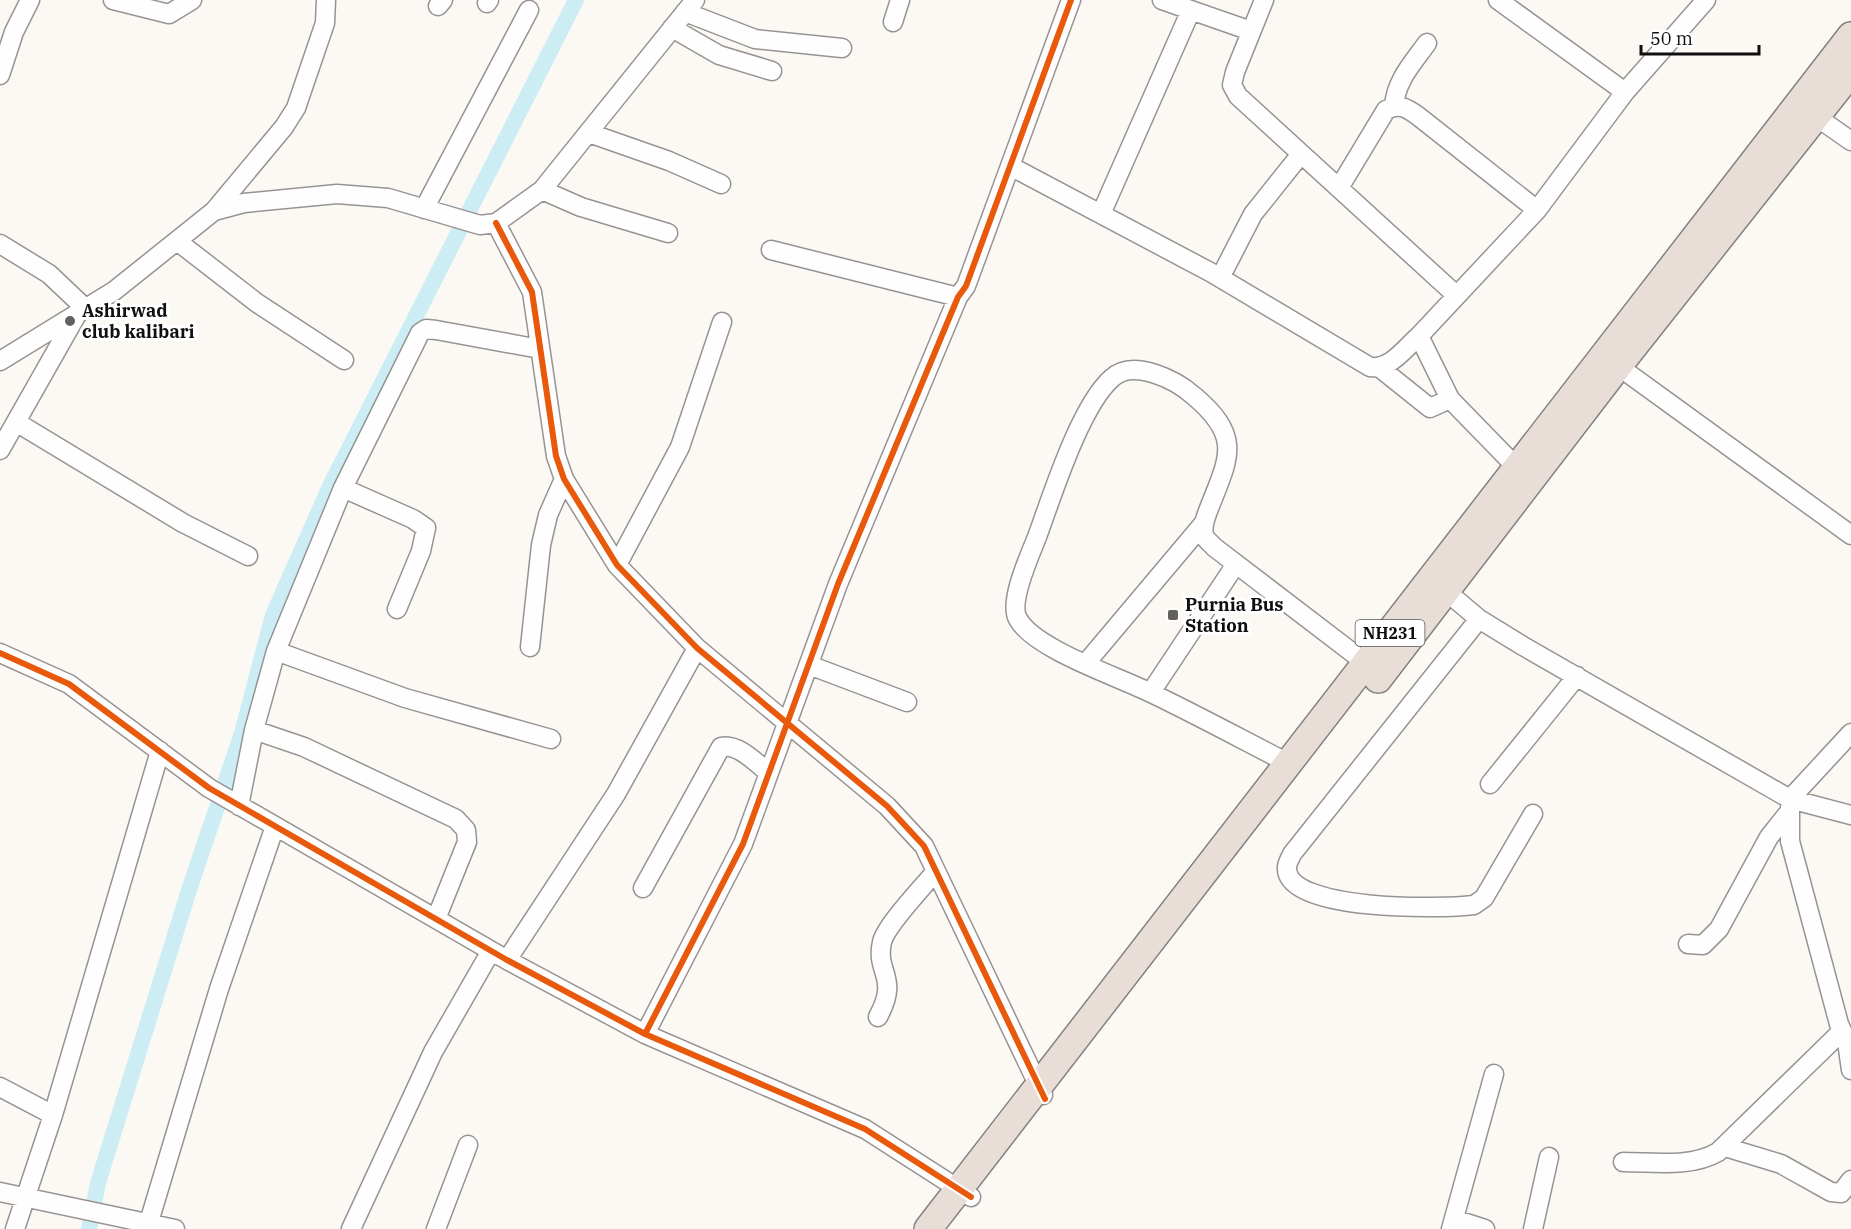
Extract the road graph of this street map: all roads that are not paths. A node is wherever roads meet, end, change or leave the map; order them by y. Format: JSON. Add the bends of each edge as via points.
{"nodes":[{"id":1,"x":30,"y":0,"type":"edge"},
{"id":2,"x":113,"y":0,"type":"edge"},
{"id":3,"x":192,"y":0,"type":"edge"},
{"id":4,"x":326,"y":0,"type":"edge"},
{"id":5,"x":900,"y":0,"type":"edge"},
{"id":6,"x":1071,"y":0,"type":"edge"},
{"id":7,"x":1162,"y":0,"type":"edge"},
{"id":8,"x":1264,"y":0,"type":"edge"},
{"id":9,"x":1498,"y":0,"type":"edge"},
{"id":10,"x":1706,"y":0,"type":"edge"},
{"id":11,"x":690,"y":6,"type":"edge"},
{"id":12,"x":529,"y":10,"type":"dead end"},
{"id":13,"x":1191,"y":10,"type":"junction"},
{"id":14,"x":893,"y":22,"type":"dead end"},
{"id":15,"x":672,"y":28,"type":"junction"},
{"id":16,"x":1251,"y":31,"type":"junction"},
{"id":17,"x":1851,"y":36,"type":"edge"},
{"id":18,"x":1427,"y":43,"type":"dead end"},
{"id":19,"x":842,"y":48,"type":"dead end"},
{"id":20,"x":772,"y":71,"type":"dead end"},
{"id":21,"x":1851,"y":72,"type":"edge"},
{"id":22,"x":0,"y":75,"type":"edge"},
{"id":23,"x":1625,"y":93,"type":"junction"},
{"id":24,"x":1394,"y":106,"type":"junction"},
{"id":25,"x":1808,"y":111,"type":"junction"},
{"id":26,"x":589,"y":133,"type":"junction"},
{"id":27,"x":1851,"y":141,"type":"edge"},
{"id":28,"x":1301,"y":154,"type":"junction"},
{"id":29,"x":1010,"y":166,"type":"junction"},
{"id":30,"x":721,"y":184,"type":"dead end"},
{"id":31,"x":1339,"y":188,"type":"junction"},
{"id":32,"x":542,"y":190,"type":"junction"},
{"id":33,"x":424,"y":209,"type":"junction"},
{"id":34,"x":1537,"y":210,"type":"junction"},
{"id":35,"x":214,"y":211,"type":"junction"},
{"id":36,"x":1101,"y":214,"type":"junction"},
{"id":37,"x":488,"y":224,"type":"junction"},
{"id":38,"x":668,"y":233,"type":"dead end"},
{"id":39,"x":177,"y":241,"type":"junction"},
{"id":40,"x":0,"y":244,"type":"edge"},
{"id":41,"x":771,"y":250,"type":"dead end"},
{"id":42,"x":1220,"y":278,"type":"junction"},
{"id":43,"x":1456,"y":295,"type":"junction"},
{"id":44,"x":958,"y":297,"type":"junction"},
{"id":45,"x":82,"y":311,"type":"junction"},
{"id":46,"x":722,"y":322,"type":"dead end"},
{"id":47,"x":1419,"y":336,"type":"junction"},
{"id":48,"x":540,"y":350,"type":"junction"},
{"id":49,"x":344,"y":360,"type":"dead end"},
{"id":50,"x":0,"y":361,"type":"edge"},
{"id":51,"x":1618,"y":366,"type":"junction"},
{"id":52,"x":1380,"y":368,"type":"junction"},
{"id":53,"x":1450,"y":399,"type":"junction"},
{"id":54,"x":16,"y":422,"type":"junction"},
{"id":55,"x":0,"y":450,"type":"edge"},
{"id":56,"x":1523,"y":475,"type":"junction"},
{"id":57,"x":564,"y":479,"type":"junction"},
{"id":58,"x":343,"y":488,"type":"junction"},
{"id":59,"x":1203,"y":524,"type":"junction"},
{"id":60,"x":1851,"y":535,"type":"edge"},
{"id":61,"x":248,"y":556,"type":"dead end"},
{"id":62,"x":1236,"y":564,"type":"junction"},
{"id":63,"x":616,"y":565,"type":"junction"},
{"id":64,"x":1447,"y":592,"type":"junction"},
{"id":65,"x":397,"y":609,"type":"dead end"},
{"id":66,"x":1479,"y":619,"type":"junction"},
{"id":67,"x":530,"y":647,"type":"dead end"},
{"id":68,"x":697,"y":648,"type":"junction"},
{"id":69,"x":276,"y":651,"type":"junction"},
{"id":70,"x":0,"y":653,"type":"edge"},
{"id":71,"x":1086,"y":663,"type":"junction"},
{"id":72,"x":809,"y":665,"type":"junction"},
{"id":73,"x":1374,"y":670,"type":"junction"},
{"id":74,"x":1577,"y":676,"type":"junction"},
{"id":75,"x":1150,"y":692,"type":"junction"},
{"id":76,"x":907,"y":702,"type":"dead end"},
{"id":77,"x":786,"y":725,"type":"junction"},
{"id":78,"x":255,"y":730,"type":"junction"},
{"id":79,"x":1851,"y":733,"type":"edge"},
{"id":80,"x":551,"y":739,"type":"dead end"},
{"id":81,"x":160,"y":751,"type":"junction"},
{"id":82,"x":1288,"y":763,"type":"junction"},
{"id":83,"x":769,"y":773,"type":"junction"},
{"id":84,"x":1490,"y":784,"type":"dead end"},
{"id":85,"x":235,"y":803,"type":"junction"},
{"id":86,"x":1789,"y":805,"type":"junction"},
{"id":87,"x":1533,"y":814,"type":"dead end"},
{"id":88,"x":1851,"y":815,"type":"edge"},
{"id":89,"x":275,"y":826,"type":"junction"},
{"id":90,"x":935,"y":872,"type":"junction"},
{"id":91,"x":643,"y":888,"type":"dead end"},
{"id":92,"x":436,"y":919,"type":"junction"},
{"id":93,"x":1688,"y":944,"type":"dead end"},
{"id":94,"x":491,"y":951,"type":"junction"},
{"id":95,"x":507,"y":960,"type":"junction"},
{"id":96,"x":878,"y":1017,"type":"dead end"},
{"id":97,"x":645,"y":1034,"type":"junction"},
{"id":98,"x":1846,"y":1038,"type":"edge"},
{"id":99,"x":1851,"y":1070,"type":"edge"},
{"id":100,"x":1494,"y":1074,"type":"dead end"},
{"id":101,"x":0,"y":1087,"type":"edge"},
{"id":102,"x":1042,"y":1093,"type":"junction"},
{"id":103,"x":54,"y":1115,"type":"junction"},
{"id":104,"x":468,"y":1145,"type":"dead end"},
{"id":105,"x":1725,"y":1147,"type":"junction"},
{"id":106,"x":1549,"y":1157,"type":"dead end"},
{"id":107,"x":1623,"y":1162,"type":"dead end"},
{"id":108,"x":1851,"y":1180,"type":"edge"},
{"id":109,"x":0,"y":1192,"type":"edge"},
{"id":110,"x":964,"y":1193,"type":"junction"},
{"id":111,"x":26,"y":1199,"type":"junction"},
{"id":112,"x":149,"y":1222,"type":"junction"},
{"id":113,"x":1453,"y":1224,"type":"edge"},
{"id":114,"x":15,"y":1229,"type":"edge"},
{"id":115,"x":175,"y":1229,"type":"edge"},
{"id":116,"x":351,"y":1229,"type":"edge"},
{"id":117,"x":436,"y":1229,"type":"edge"},
{"id":118,"x":928,"y":1229,"type":"edge"},
{"id":119,"x":946,"y":1229,"type":"edge"},
{"id":120,"x":1485,"y":1229,"type":"edge"},
{"id":121,"x":1533,"y":1229,"type":"edge"}],
"edges":[{"from":1,"to":22,"type":"street"},
{"from":2,"to":3,"type":"street","via":[[169,14]]},
{"from":4,"to":35,"type":"street","via":[[325,23],[296,108]]},
{"from":5,"to":14,"type":"street"},
{"from":6,"to":29,"type":"street"},
{"from":7,"to":13,"type":"street"},
{"from":8,"to":16,"type":"street"},
{"from":9,"to":23,"type":"street"},
{"from":10,"to":23,"type":"street"},
{"from":11,"to":15,"type":"street"},
{"from":11,"to":19,"type":"street","via":[[755,39]]},
{"from":12,"to":33,"type":"street"},
{"from":13,"to":16,"type":"street"},
{"from":13,"to":36,"type":"street"},
{"from":15,"to":20,"type":"street","via":[[719,55]]},
{"from":15,"to":26,"type":"street"},
{"from":16,"to":28,"type":"street","via":[[1232,85],[1238,96]]},
{"from":17,"to":25,"type":"highway","number":"NH231"},
{"from":18,"to":24,"type":"street","via":[[1400,81]]},
{"from":21,"to":25,"type":"highway","number":"NH231"},
{"from":23,"to":34,"type":"street"},
{"from":24,"to":31,"type":"street","via":[[1386,110]]},
{"from":24,"to":34,"type":"street","via":[[1405,107],[1418,116]]},
{"from":25,"to":27,"type":"street"},
{"from":25,"to":51,"type":"highway","number":"NH231"},
{"from":25,"to":56,"type":"highway","number":"NH231"},
{"from":26,"to":30,"type":"street"},
{"from":26,"to":32,"type":"street"},
{"from":28,"to":31,"type":"street"},
{"from":28,"to":42,"type":"street","via":[[1253,214]]},
{"from":29,"to":36,"type":"street"},
{"from":29,"to":44,"type":"street","via":[[966,286]]},
{"from":31,"to":43,"type":"street"},
{"from":32,"to":37,"type":"street"},
{"from":32,"to":38,"type":"street","via":[[581,207]]},
{"from":33,"to":35,"type":"street","via":[[388,198],[337,194],[244,203]]},
{"from":33,"to":37,"type":"street"},
{"from":34,"to":43,"type":"street"},
{"from":35,"to":39,"type":"street"},
{"from":36,"to":42,"type":"street"},
{"from":37,"to":48,"type":"street","via":[[532,292]]},
{"from":39,"to":45,"type":"street"},
{"from":39,"to":49,"type":"street","via":[[257,303]]},
{"from":40,"to":45,"type":"street","via":[[50,274]]},
{"from":41,"to":44,"type":"street"},
{"from":42,"to":52,"type":"street","via":[[1346,354]]},
{"from":43,"to":47,"type":"street"},
{"from":44,"to":72,"type":"street","via":[[843,573]]},
{"from":45,"to":50,"type":"street"},
{"from":45,"to":54,"type":"street"},
{"from":46,"to":63,"type":"street","via":[[680,447]]},
{"from":47,"to":52,"type":"street"},
{"from":47,"to":53,"type":"street"},
{"from":48,"to":57,"type":"street","via":[[556,456]]},
{"from":48,"to":58,"type":"street","via":[[436,330],[420,333]]},
{"from":51,"to":56,"type":"highway","number":"NH231"},
{"from":51,"to":60,"type":"street"},
{"from":52,"to":53,"type":"street","via":[[1430,408]]},
{"from":53,"to":56,"type":"street"},
{"from":54,"to":55,"type":"street"},
{"from":54,"to":61,"type":"street","via":[[183,523]]},
{"from":56,"to":64,"type":"highway","number":"NH231"},
{"from":56,"to":73,"type":"highway","number":"NH231"},
{"from":57,"to":63,"type":"street"},
{"from":57,"to":67,"type":"street","via":[[548,515],[541,545]]},
{"from":58,"to":65,"type":"street","via":[[426,528],[421,551]]},
{"from":58,"to":69,"type":"street"},
{"from":59,"to":62,"type":"street","via":[[1205,537]]},
{"from":59,"to":71,"type":"street"},
{"from":59,"to":71,"type":"street","via":[[1230,451],[1227,435],[1209,410],[1174,383],[1143,370],[1128,370],[1112,377],[1092,404],[1065,462],[1015,604],[1017,618],[1028,631],[1047,645]]},
{"from":62,"to":73,"type":"street"},
{"from":62,"to":75,"type":"street"},
{"from":63,"to":68,"type":"street"},
{"from":64,"to":66,"type":"street"},
{"from":64,"to":73,"type":"highway","number":"NH231"},
{"from":66,"to":74,"type":"street"},
{"from":66,"to":87,"type":"street","via":[[1292,854],[1287,867],[1290,878],[1316,894],[1372,906],[1474,905],[1484,898]]},
{"from":68,"to":77,"type":"street"},
{"from":68,"to":95,"type":"street","via":[[616,794]]},
{"from":69,"to":78,"type":"street"},
{"from":69,"to":80,"type":"street","via":[[405,698]]},
{"from":70,"to":81,"type":"street","via":[[69,684]]},
{"from":71,"to":75,"type":"street"},
{"from":72,"to":76,"type":"street"},
{"from":72,"to":77,"type":"street"},
{"from":73,"to":82,"type":"highway","number":"NH231"},
{"from":73,"to":102,"type":"highway","number":"NH231","via":[[1299,775]]},
{"from":74,"to":84,"type":"street"},
{"from":74,"to":86,"type":"street"},
{"from":75,"to":82,"type":"street"},
{"from":77,"to":83,"type":"street"},
{"from":77,"to":90,"type":"street","via":[[908,826],[924,846]]},
{"from":78,"to":85,"type":"street"},
{"from":78,"to":92,"type":"street","via":[[304,747],[456,819],[466,830],[467,842]]},
{"from":79,"to":86,"type":"street"},
{"from":81,"to":85,"type":"street"},
{"from":81,"to":103,"type":"street"},
{"from":82,"to":102,"type":"highway","number":"NH231"},
{"from":83,"to":91,"type":"street","via":[[736,749],[721,747]]},
{"from":83,"to":97,"type":"street","via":[[742,844]]},
{"from":85,"to":89,"type":"street"},
{"from":86,"to":88,"type":"street"},
{"from":86,"to":93,"type":"street","via":[[1719,929],[1703,945]]},
{"from":86,"to":98,"type":"street","via":[[1790,841]]},
{"from":89,"to":92,"type":"street"},
{"from":89,"to":112,"type":"street","via":[[219,989]]},
{"from":90,"to":96,"type":"street","via":[[884,935],[881,955],[889,981]]},
{"from":90,"to":102,"type":"street"},
{"from":92,"to":94,"type":"street"},
{"from":94,"to":95,"type":"street"},
{"from":94,"to":116,"type":"street","via":[[433,1052]]},
{"from":95,"to":97,"type":"street"},
{"from":97,"to":110,"type":"street","via":[[865,1129]]},
{"from":98,"to":99,"type":"street"},
{"from":98,"to":105,"type":"street"},
{"from":100,"to":113,"type":"street"},
{"from":101,"to":103,"type":"street"},
{"from":102,"to":110,"type":"highway","number":"NH231"},
{"from":103,"to":111,"type":"street"},
{"from":104,"to":117,"type":"street"},
{"from":105,"to":107,"type":"street","via":[[1706,1159]]},
{"from":105,"to":108,"type":"street","via":[[1795,1170],[1831,1192],[1841,1193]]},
{"from":106,"to":121,"type":"street"},
{"from":109,"to":111,"type":"street"},
{"from":110,"to":118,"type":"highway","number":"NH231"},
{"from":110,"to":119,"type":"highway","number":"NH231"},
{"from":111,"to":112,"type":"street"},
{"from":111,"to":114,"type":"street"},
{"from":112,"to":115,"type":"street"},
{"from":113,"to":120,"type":"street"}]}
